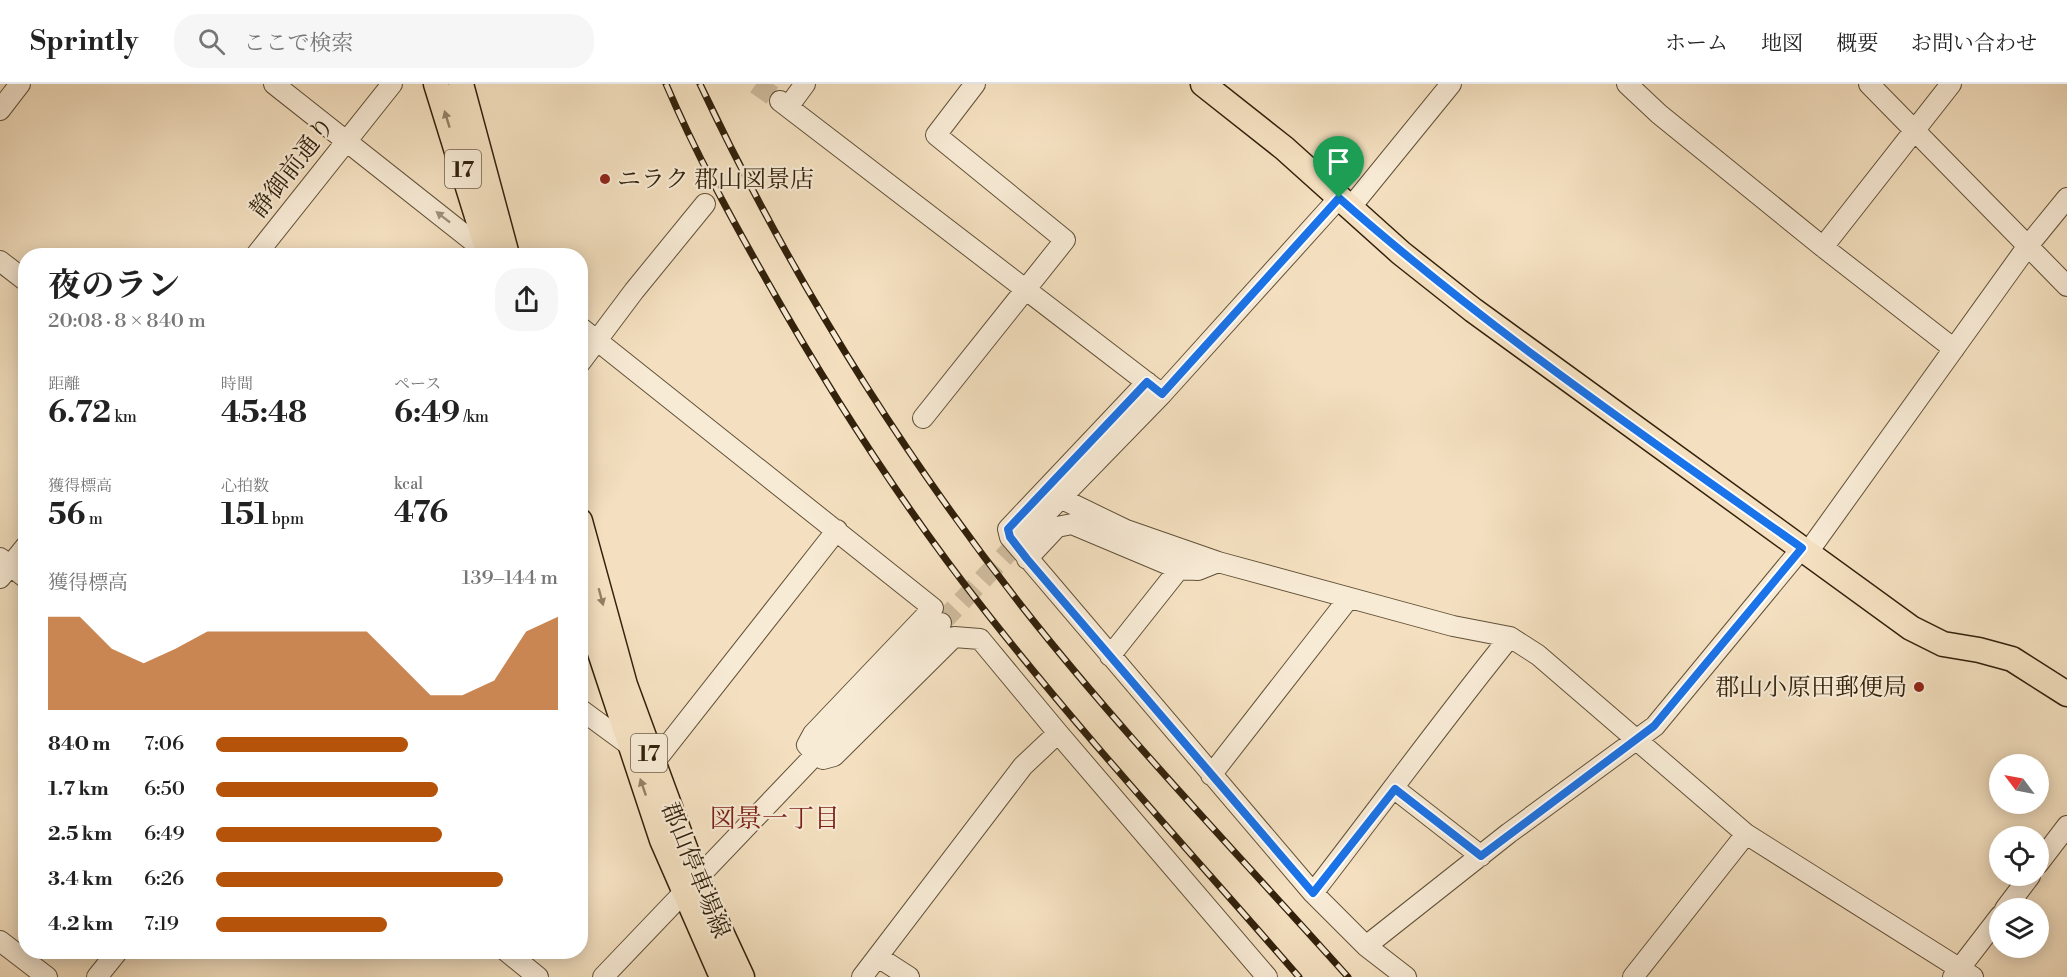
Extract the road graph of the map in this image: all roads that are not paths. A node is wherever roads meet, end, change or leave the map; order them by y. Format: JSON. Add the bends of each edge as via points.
{"nodes":[{"id":1,"x":20,"y":84,"type":"edge"},
{"id":2,"x":274,"y":84,"type":"edge"},
{"id":3,"x":392,"y":84,"type":"edge"},
{"id":4,"x":436,"y":84,"type":"edge"},
{"id":5,"x":461,"y":84,"type":"edge"},
{"id":6,"x":805,"y":84,"type":"edge"},
{"id":7,"x":975,"y":84,"type":"edge"},
{"id":8,"x":1203,"y":84,"type":"edge"},
{"id":9,"x":1451,"y":84,"type":"edge"},
{"id":10,"x":1628,"y":84,"type":"edge"},
{"id":11,"x":1869,"y":84,"type":"edge"},
{"id":12,"x":1951,"y":84,"type":"edge"},
{"id":13,"x":0,"y":110,"type":"edge"},
{"id":14,"x":1915,"y":130,"type":"junction"},
{"id":15,"x":345,"y":141,"type":"junction"},
{"id":16,"x":2067,"y":198,"type":"edge"},
{"id":17,"x":1344,"y":203,"type":"junction"},
{"id":18,"x":705,"y":204,"type":"dead end"},
{"id":19,"x":2027,"y":246,"type":"junction"},
{"id":20,"x":1823,"y":247,"type":"junction"},
{"id":21,"x":261,"y":248,"type":"edge"},
{"id":22,"x":486,"y":248,"type":"edge"},
{"id":23,"x":493,"y":248,"type":"edge"},
{"id":24,"x":494,"y":248,"type":"edge"},
{"id":25,"x":0,"y":261,"type":"edge"},
{"id":26,"x":18,"y":275,"type":"edge"},
{"id":27,"x":2067,"y":286,"type":"edge"},
{"id":28,"x":1028,"y":289,"type":"junction"},
{"id":29,"x":588,"y":333,"type":"edge"},
{"id":30,"x":598,"y":340,"type":"junction"},
{"id":31,"x":1954,"y":349,"type":"junction"},
{"id":32,"x":588,"y":353,"type":"edge"},
{"id":33,"x":1154,"y":388,"type":"junction"},
{"id":34,"x":923,"y":418,"type":"dead end"},
{"id":35,"x":1060,"y":498,"type":"junction"},
{"id":36,"x":837,"y":530,"type":"junction"},
{"id":37,"x":1022,"y":538,"type":"tunnel mouth"},
{"id":38,"x":588,"y":550,"type":"edge"},
{"id":39,"x":1805,"y":550,"type":"junction"},
{"id":40,"x":18,"y":553,"type":"edge"},
{"id":41,"x":1027,"y":559,"type":"junction"},
{"id":42,"x":1218,"y":562,"type":"junction"},
{"id":43,"x":3,"y":567,"type":"edge"},
{"id":44,"x":1179,"y":568,"type":"junction"},
{"id":45,"x":18,"y":574,"type":"edge"},
{"id":46,"x":1349,"y":598,"type":"junction"},
{"id":47,"x":588,"y":617,"type":"edge"},
{"id":48,"x":943,"y":623,"type":"junction"},
{"id":49,"x":1510,"y":637,"type":"junction"},
{"id":50,"x":1110,"y":656,"type":"junction"},
{"id":51,"x":2067,"y":694,"type":"edge"},
{"id":52,"x":588,"y":715,"type":"edge"},
{"id":53,"x":1058,"y":733,"type":"junction"},
{"id":54,"x":1636,"y":741,"type":"junction"},
{"id":55,"x":629,"y":745,"type":"junction"},
{"id":56,"x":653,"y":764,"type":"junction"},
{"id":57,"x":1211,"y":776,"type":"junction"},
{"id":58,"x":1395,"y":789,"type":"junction"},
{"id":59,"x":2067,"y":826,"type":"edge"},
{"id":60,"x":1746,"y":834,"type":"junction"},
{"id":61,"x":2049,"y":850,"type":"edge"},
{"id":62,"x":1481,"y":856,"type":"junction"},
{"id":63,"x":690,"y":885,"type":"junction"},
{"id":64,"x":2022,"y":886,"type":"edge"},
{"id":65,"x":1313,"y":893,"type":"junction"},
{"id":66,"x":2013,"y":898,"type":"edge"},
{"id":67,"x":1989,"y":933,"type":"edge"},
{"id":68,"x":0,"y":941,"type":"edge"},
{"id":69,"x":1366,"y":946,"type":"junction"},
{"id":70,"x":18,"y":955,"type":"edge"},
{"id":71,"x":878,"y":957,"type":"junction"},
{"id":72,"x":24,"y":959,"type":"edge"},
{"id":73,"x":112,"y":959,"type":"edge"},
{"id":74,"x":516,"y":959,"type":"edge"},
{"id":75,"x":1260,"y":974,"type":"edge"},
{"id":76,"x":1962,"y":974,"type":"edge"},
{"id":77,"x":47,"y":977,"type":"edge"},
{"id":78,"x":97,"y":977,"type":"edge"},
{"id":79,"x":538,"y":977,"type":"edge"},
{"id":80,"x":603,"y":977,"type":"edge"},
{"id":81,"x":722,"y":977,"type":"edge"},
{"id":82,"x":742,"y":977,"type":"edge"},
{"id":83,"x":862,"y":977,"type":"edge"},
{"id":84,"x":909,"y":977,"type":"edge"},
{"id":85,"x":1406,"y":977,"type":"edge"},
{"id":86,"x":1633,"y":977,"type":"edge"}],
"edges":[{"from":1,"to":13,"type":"street"},
{"from":2,"to":15,"type":"street"},
{"from":3,"to":15,"type":"street","name":"静御前通り"},
{"from":23,"to":4,"type":"main road","number":"17","one_way":true},
{"from":5,"to":24,"type":"main road","number":"17"},
{"from":6,"to":28,"type":"street","via":[[784,104]]},
{"from":7,"to":28,"type":"street","via":[[936,135],[1065,240]]},
{"from":8,"to":17,"type":"main road","via":[[1284,148]]},
{"from":9,"to":17,"type":"street"},
{"from":10,"to":20,"type":"street","via":[[1659,114]]},
{"from":11,"to":14,"type":"street"},
{"from":12,"to":14,"type":"street"},
{"from":14,"to":19,"type":"street"},
{"from":14,"to":20,"type":"street"},
{"from":15,"to":21,"type":"street","name":"静御前通り"},
{"from":22,"to":15,"type":"street","one_way":true},
{"from":16,"to":19,"type":"street"},
{"from":17,"to":33,"type":"street"},
{"from":17,"to":39,"type":"main road","via":[[1473,310]]},
{"from":18,"to":30,"type":"street"},
{"from":19,"to":27,"type":"street"},
{"from":19,"to":31,"type":"street"},
{"from":20,"to":31,"type":"street"},
{"from":25,"to":26,"type":"street"},
{"from":28,"to":33,"type":"street"},
{"from":28,"to":34,"type":"street"},
{"from":29,"to":30,"type":"street"},
{"from":30,"to":32,"type":"street"},
{"from":30,"to":36,"type":"street"},
{"from":31,"to":39,"type":"street"},
{"from":33,"to":35,"type":"street"},
{"from":33,"to":41,"type":"street","via":[[1008,529]]},
{"from":35,"to":37,"type":"street"},
{"from":35,"to":42,"type":"street","via":[[1126,530]]},
{"from":36,"to":48,"type":"street"},
{"from":36,"to":56,"type":"street"},
{"from":38,"to":56,"type":"main road","name":"郡山停車場線","number":"17","one_way":true,"via":[[625,685]]},
{"from":39,"to":51,"type":"main road","via":[[1911,628],[1943,644],[2012,659]]},
{"from":39,"to":54,"type":"street","via":[[1654,726]]},
{"from":40,"to":43,"type":"street"},
{"from":41,"to":44,"type":"street","via":[[1057,527],[1072,524]]},
{"from":41,"to":50,"type":"street"},
{"from":42,"to":44,"type":"street","via":[[1198,570]]},
{"from":42,"to":46,"type":"street"},
{"from":43,"to":45,"type":"street"},
{"from":44,"to":50,"type":"street"},
{"from":46,"to":49,"type":"street"},
{"from":46,"to":57,"type":"street"},
{"from":47,"to":55,"type":"main road","name":"郡山停車場線","number":"17"},
{"from":48,"to":53,"type":"street","via":[[980,639]]},
{"from":48,"to":63,"type":"street"},
{"from":49,"to":54,"type":"street","via":[[1538,655]]},
{"from":49,"to":58,"type":"street"},
{"from":50,"to":57,"type":"street"},
{"from":52,"to":55,"type":"street"},
{"from":53,"to":71,"type":"street","via":[[1023,766]]},
{"from":53,"to":75,"type":"street"},
{"from":54,"to":60,"type":"street"},
{"from":54,"to":62,"type":"street"},
{"from":63,"to":55,"type":"main road","name":"郡山停車場線","number":"17","one_way":true,"via":[[662,840]]},
{"from":56,"to":63,"type":"main road","name":"郡山停車場線","number":"17"},
{"from":57,"to":65,"type":"street"},
{"from":58,"to":62,"type":"street"},
{"from":58,"to":65,"type":"street"},
{"from":59,"to":61,"type":"street"},
{"from":60,"to":76,"type":"street"},
{"from":60,"to":86,"type":"street"},
{"from":62,"to":69,"type":"street"},
{"from":63,"to":80,"type":"street"},
{"from":63,"to":81,"type":"main road","name":"郡山停車場線","number":"17"},
{"from":63,"to":82,"type":"main road","name":"郡山停車場線","number":"17"},
{"from":64,"to":66,"type":"street"},
{"from":65,"to":69,"type":"street"},
{"from":67,"to":76,"type":"street"},
{"from":68,"to":70,"type":"street"},
{"from":69,"to":85,"type":"street"},
{"from":71,"to":83,"type":"street"},
{"from":71,"to":84,"type":"street"},
{"from":72,"to":77,"type":"street"},
{"from":73,"to":78,"type":"street"},
{"from":74,"to":79,"type":"street"}]}
